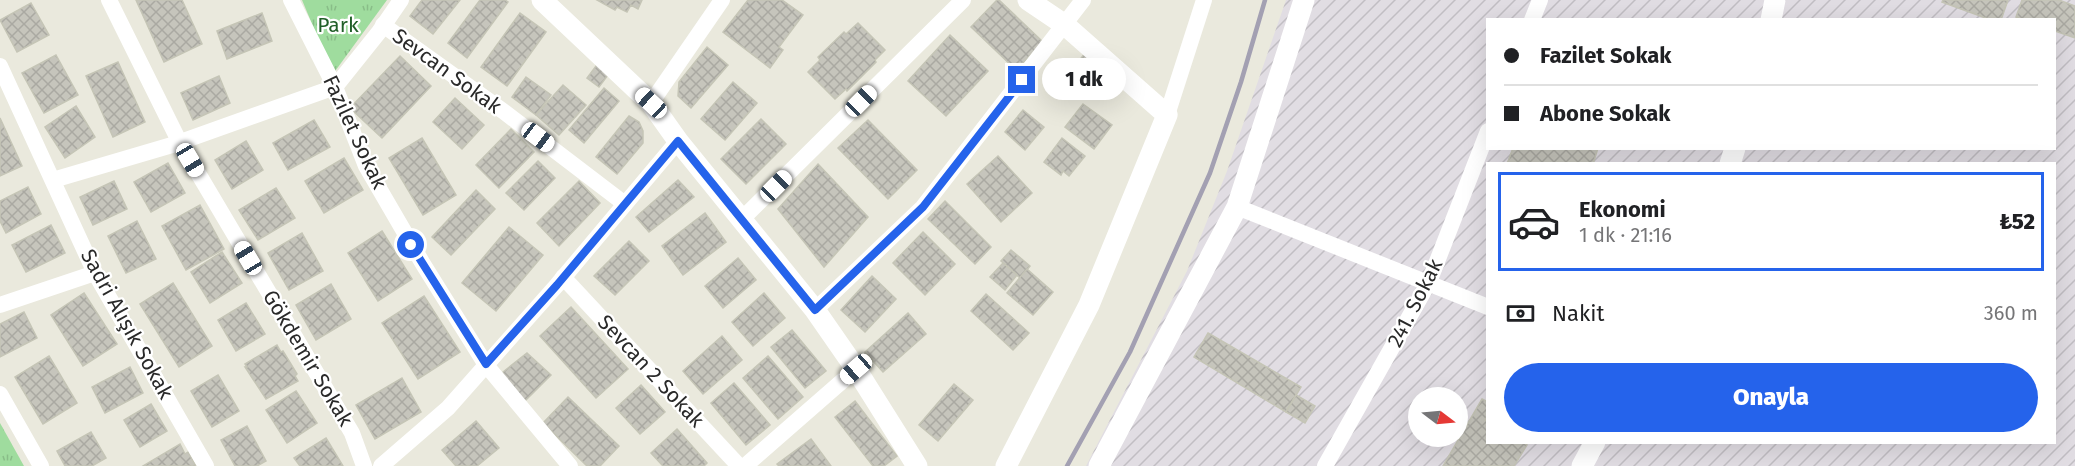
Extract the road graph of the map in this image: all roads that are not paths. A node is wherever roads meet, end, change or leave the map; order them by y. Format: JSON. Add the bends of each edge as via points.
{"nodes":[{"id":1,"x":109,"y":0,"type":"edge"},
{"id":2,"x":291,"y":0,"type":"edge"},
{"id":3,"x":401,"y":0,"type":"edge"},
{"id":4,"x":542,"y":0,"type":"edge"},
{"id":5,"x":722,"y":0,"type":"edge"},
{"id":6,"x":963,"y":0,"type":"edge"},
{"id":7,"x":1028,"y":0,"type":"edge"},
{"id":8,"x":1083,"y":0,"type":"edge"},
{"id":9,"x":1204,"y":0,"type":"edge"},
{"id":10,"x":1304,"y":0,"type":"edge"},
{"id":11,"x":1540,"y":0,"type":"edge"},
{"id":12,"x":1775,"y":0,"type":"edge"},
{"id":13,"x":1533,"y":18,"type":"edge"},
{"id":14,"x":1771,"y":18,"type":"edge"},
{"id":15,"x":383,"y":25,"type":"junction"},
{"id":16,"x":1065,"y":25,"type":"junction"},
{"id":17,"x":0,"y":66,"type":"edge"},
{"id":18,"x":335,"y":87,"type":"junction"},
{"id":19,"x":651,"y":103,"type":"junction"},
{"id":20,"x":1167,"y":115,"type":"junction"},
{"id":21,"x":1486,"y":136,"type":"edge"},
{"id":22,"x":179,"y":141,"type":"junction"},
{"id":23,"x":678,"y":141,"type":"junction"},
{"id":24,"x":53,"y":180,"type":"junction"},
{"id":25,"x":625,"y":204,"type":"junction"},
{"id":26,"x":1237,"y":207,"type":"junction"},
{"id":27,"x":742,"y":219,"type":"junction"},
{"id":28,"x":95,"y":273,"type":"junction"},
{"id":29,"x":564,"y":277,"type":"junction"},
{"id":30,"x":1429,"y":282,"type":"junction"},
{"id":31,"x":0,"y":305,"type":"edge"},
{"id":32,"x":1486,"y":306,"type":"edge"},
{"id":33,"x":815,"y":310,"type":"junction"},
{"id":34,"x":486,"y":364,"type":"junction"},
{"id":35,"x":856,"y":369,"type":"junction"},
{"id":36,"x":0,"y":394,"type":"edge"},
{"id":37,"x":1594,"y":444,"type":"edge"},
{"id":38,"x":41,"y":466,"type":"edge"},
{"id":39,"x":206,"y":466,"type":"edge"},
{"id":40,"x":364,"y":466,"type":"edge"},
{"id":41,"x":381,"y":466,"type":"edge"},
{"id":42,"x":570,"y":466,"type":"edge"},
{"id":43,"x":739,"y":466,"type":"edge"},
{"id":44,"x":745,"y":466,"type":"edge"},
{"id":45,"x":917,"y":466,"type":"edge"},
{"id":46,"x":1006,"y":466,"type":"edge"},
{"id":47,"x":1099,"y":466,"type":"edge"},
{"id":48,"x":1325,"y":466,"type":"edge"},
{"id":49,"x":1582,"y":466,"type":"edge"}],
"edges":[{"from":1,"to":22,"type":"street","name":"Gökdemir Sokak"},
{"from":2,"to":18,"type":"street","name":"Fazilet Sokak"},
{"from":3,"to":15,"type":"street"},
{"from":4,"to":19,"type":"street"},
{"from":5,"to":19,"type":"street"},
{"from":6,"to":27,"type":"street"},
{"from":7,"to":16,"type":"street"},
{"from":8,"to":16,"type":"street"},
{"from":9,"to":20,"type":"street"},
{"from":10,"to":26,"type":"street"},
{"from":11,"to":13,"type":"street"},
{"from":12,"to":14,"type":"street"},
{"from":15,"to":18,"type":"street"},
{"from":15,"to":25,"type":"street","name":"Sevcan Sokak"},
{"from":16,"to":20,"type":"street"},
{"from":16,"to":33,"type":"street","via":[[923,207]]},
{"from":17,"to":24,"type":"street","name":"Sadri Alışık Sokak"},
{"from":18,"to":22,"type":"street"},
{"from":18,"to":34,"type":"street","name":"Fazilet Sokak","via":[[366,166]]},
{"from":19,"to":23,"type":"street"},
{"from":20,"to":46,"type":"street","via":[[1089,305]]},
{"from":21,"to":30,"type":"street","name":"241. Sokak"},
{"from":22,"to":24,"type":"street"},
{"from":22,"to":40,"type":"street","name":"Gökdemir Sokak","via":[[352,433]]},
{"from":23,"to":25,"type":"street"},
{"from":23,"to":27,"type":"street"},
{"from":24,"to":28,"type":"street","name":"Sadri Alışık Sokak"},
{"from":25,"to":29,"type":"street"},
{"from":26,"to":30,"type":"street"},
{"from":26,"to":47,"type":"street"},
{"from":27,"to":33,"type":"street"},
{"from":28,"to":31,"type":"street"},
{"from":28,"to":39,"type":"street","name":"Sadri Alışık Sokak"},
{"from":29,"to":34,"type":"street"},
{"from":29,"to":43,"type":"street","name":"Sevcan 2 Sokak"},
{"from":30,"to":32,"type":"street"},
{"from":30,"to":48,"type":"street","name":"241. Sokak"},
{"from":33,"to":35,"type":"street"},
{"from":34,"to":41,"type":"street","via":[[448,408]]},
{"from":34,"to":42,"type":"street","name":"Fazilet Sokak"},
{"from":35,"to":44,"type":"street"},
{"from":35,"to":45,"type":"street"},
{"from":36,"to":38,"type":"street"},
{"from":37,"to":49,"type":"street"}]}
